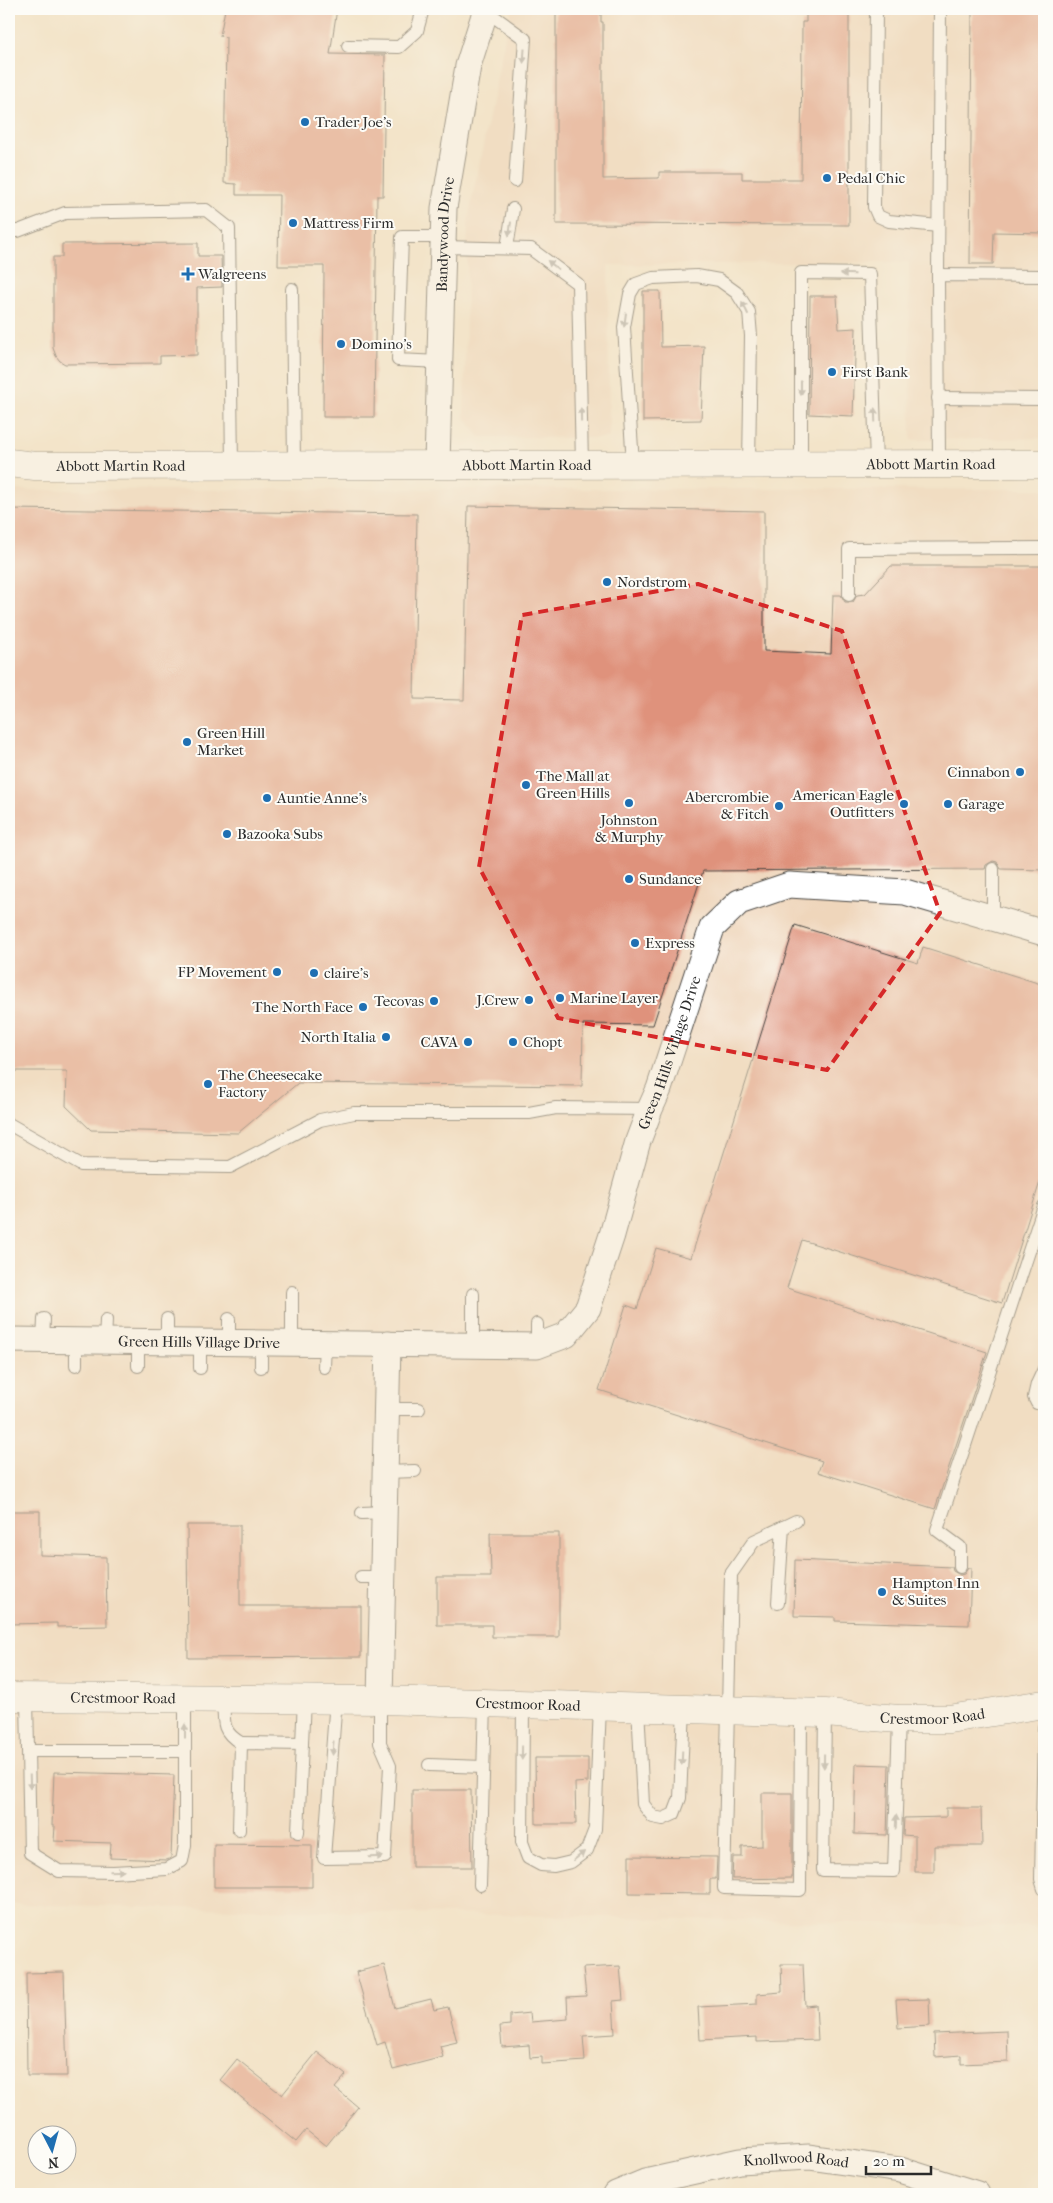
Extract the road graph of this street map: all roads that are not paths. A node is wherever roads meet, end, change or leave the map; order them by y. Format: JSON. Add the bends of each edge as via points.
{"nodes":[{"id":1,"x":423,"y":9,"type":"edge"},
{"id":2,"x":485,"y":9,"type":"edge"},
{"id":3,"x":876,"y":9,"type":"edge"},
{"id":4,"x":940,"y":9,"type":"edge"},
{"id":5,"x":348,"y":46,"type":"dead end"},
{"id":6,"x":515,"y":181,"type":"dead end"},
{"id":7,"x":513,"y":209,"type":"dead end"},
{"id":8,"x":938,"y":226,"type":"junction"},
{"id":9,"x":9,"y":231,"type":"edge"},
{"id":10,"x":443,"y":242,"type":"junction"},
{"id":11,"x":507,"y":248,"type":"junction"},
{"id":12,"x":938,"y":275,"type":"junction"},
{"id":13,"x":1044,"y":276,"type":"edge"},
{"id":14,"x":292,"y":289,"type":"dead end"},
{"id":15,"x":440,"y":362,"type":"junction"},
{"id":16,"x":938,"y":398,"type":"junction"},
{"id":17,"x":1044,"y":399,"type":"edge"},
{"id":18,"x":9,"y":463,"type":"edge"},
{"id":19,"x":437,"y":464,"type":"junction"},
{"id":20,"x":582,"y":464,"type":"junction"},
{"id":21,"x":633,"y":464,"type":"junction"},
{"id":22,"x":749,"y":464,"type":"junction"},
{"id":23,"x":801,"y":464,"type":"junction"},
{"id":24,"x":876,"y":464,"type":"junction"},
{"id":25,"x":938,"y":464,"type":"junction"},
{"id":26,"x":1044,"y":464,"type":"edge"},
{"id":27,"x":232,"y":465,"type":"junction"},
{"id":28,"x":294,"y":465,"type":"junction"},
{"id":29,"x":1044,"y":548,"type":"edge"},
{"id":30,"x":849,"y":595,"type":"dead end"},
{"id":31,"x":993,"y":869,"type":"dead end"},
{"id":32,"x":993,"y":918,"type":"junction"},
{"id":33,"x":1044,"y":933,"type":"edge"},
{"id":34,"x":650,"y":1109,"type":"junction"},
{"id":35,"x":9,"y":1124,"type":"edge"},
{"id":36,"x":1044,"y":1206,"type":"edge"},
{"id":37,"x":292,"y":1292,"type":"dead end"},
{"id":38,"x":473,"y":1294,"type":"dead end"},
{"id":39,"x":9,"y":1340,"type":"edge"},
{"id":40,"x":200,"y":1342,"type":"junction"},
{"id":41,"x":261,"y":1342,"type":"junction"},
{"id":42,"x":292,"y":1343,"type":"junction"},
{"id":43,"x":388,"y":1344,"type":"junction"},
{"id":44,"x":473,"y":1345,"type":"junction"},
{"id":45,"x":261,"y":1367,"type":"dead end"},
{"id":46,"x":200,"y":1368,"type":"dead end"},
{"id":47,"x":1044,"y":1369,"type":"edge"},
{"id":48,"x":1044,"y":1405,"type":"edge"},
{"id":49,"x":387,"y":1408,"type":"junction"},
{"id":50,"x":419,"y":1409,"type":"dead end"},
{"id":51,"x":415,"y":1471,"type":"dead end"},
{"id":52,"x":386,"y":1472,"type":"junction"},
{"id":53,"x":796,"y":1521,"type":"dead end"},
{"id":54,"x":783,"y":1527,"type":"junction"},
{"id":55,"x":960,"y":1568,"type":"dead end"},
{"id":56,"x":778,"y":1603,"type":"dead end"},
{"id":57,"x":18,"y":1698,"type":"edge"},
{"id":58,"x":185,"y":1698,"type":"junction"},
{"id":59,"x":224,"y":1698,"type":"junction"},
{"id":60,"x":304,"y":1699,"type":"junction"},
{"id":61,"x":336,"y":1699,"type":"junction"},
{"id":62,"x":380,"y":1700,"type":"junction"},
{"id":63,"x":485,"y":1703,"type":"junction"},
{"id":64,"x":523,"y":1704,"type":"junction"},
{"id":65,"x":1044,"y":1704,"type":"edge"},
{"id":66,"x":600,"y":1706,"type":"junction"},
{"id":67,"x":638,"y":1708,"type":"junction"},
{"id":68,"x":684,"y":1709,"type":"junction"},
{"id":69,"x":726,"y":1710,"type":"junction"},
{"id":70,"x":813,"y":1712,"type":"junction"},
{"id":71,"x":899,"y":1719,"type":"junction"},
{"id":72,"x":1044,"y":1726,"type":"edge"},
{"id":73,"x":241,"y":1743,"type":"junction"},
{"id":74,"x":302,"y":1744,"type":"junction"},
{"id":75,"x":29,"y":1751,"type":"junction"},
{"id":76,"x":185,"y":1751,"type":"junction"},
{"id":77,"x":429,"y":1765,"type":"dead end"},
{"id":78,"x":483,"y":1767,"type":"junction"},
{"id":79,"x":240,"y":1830,"type":"dead end"},
{"id":80,"x":298,"y":1832,"type":"dead end"},
{"id":81,"x":480,"y":1885,"type":"dead end"},
{"id":82,"x":1044,"y":1889,"type":"edge"},
{"id":83,"x":616,"y":2194,"type":"edge"},
{"id":84,"x":977,"y":2194,"type":"edge"}],
"edges":[{"from":1,"to":5,"type":"lane","via":[[417,32],[399,47]]},
{"from":2,"to":6,"type":"lane","one_way":true,"via":[[525,39]]},
{"from":2,"to":10,"type":"street","name":"Bandywood Drive","via":[[468,66],[444,208]]},
{"from":3,"to":8,"type":"lane","via":[[874,207],[878,216],[889,222]]},
{"from":4,"to":8,"type":"lane"},
{"from":7,"to":11,"type":"lane","one_way":true},
{"from":8,"to":12,"type":"lane"},
{"from":9,"to":27,"type":"lane","via":[[18,231],[65,213],[206,210],[229,228]]},
{"from":10,"to":11,"type":"lane"},
{"from":10,"to":15,"type":"street","name":"Bandywood Drive"},
{"from":10,"to":15,"type":"lane","via":[[402,237],[398,360]]},
{"from":20,"to":11,"type":"lane","one_way":true,"via":[[578,284],[531,249]]},
{"from":12,"to":13,"type":"lane"},
{"from":12,"to":16,"type":"lane"},
{"from":14,"to":28,"type":"lane"},
{"from":15,"to":19,"type":"street","name":"Bandywood Drive"},
{"from":16,"to":17,"type":"lane"},
{"from":16,"to":25,"type":"lane"},
{"from":18,"to":27,"type":"main road","name":"Abbott Martin Road","via":[[34,466]]},
{"from":19,"to":20,"type":"main road","name":"Abbott Martin Road"},
{"from":19,"to":28,"type":"main road","name":"Abbott Martin Road"},
{"from":20,"to":21,"type":"main road","name":"Abbott Martin Road"},
{"from":21,"to":22,"type":"main road","name":"Abbott Martin Road"},
{"from":22,"to":21,"type":"lane","one_way":true,"via":[[749,312],[737,293],[719,280],[697,276],[653,278],[636,284],[630,294],[624,327]]},
{"from":22,"to":23,"type":"main road","name":"Abbott Martin Road"},
{"from":23,"to":24,"type":"main road","name":"Abbott Martin Road"},
{"from":24,"to":23,"type":"lane","one_way":true,"via":[[870,274],[801,273]]},
{"from":24,"to":25,"type":"main road","name":"Abbott Martin Road"},
{"from":25,"to":26,"type":"main road","name":"Abbott Martin Road"},
{"from":27,"to":28,"type":"main road","name":"Abbott Martin Road"},
{"from":29,"to":30,"type":"lane","via":[[849,549]]},
{"from":31,"to":32,"type":"lane"},
{"from":32,"to":33,"type":"street","name":"Green Hills Village Drive"},
{"from":32,"to":34,"type":"street","name":"Green Hills Village Drive","via":[[905,892],[789,885],[739,902],[712,928]]},
{"from":34,"to":35,"type":"lane","via":[[354,1113],[320,1120],[230,1167],[81,1165]]},
{"from":34,"to":44,"type":"street","name":"Green Hills Village Drive","via":[[588,1308],[566,1335],[537,1335]]},
{"from":36,"to":55,"type":"lane","via":[[937,1530],[960,1548]]},
{"from":37,"to":42,"type":"lane"},
{"from":38,"to":44,"type":"lane"},
{"from":39,"to":40,"type":"street","name":"Green Hills Village Drive","via":[[44,1330],[76,1353],[105,1331],[138,1354],[167,1331]]},
{"from":40,"to":41,"type":"street","name":"Green Hills Village Drive","via":[[229,1331]]},
{"from":40,"to":46,"type":"lane"},
{"from":41,"to":42,"type":"street","name":"Green Hills Village Drive"},
{"from":41,"to":45,"type":"lane"},
{"from":42,"to":43,"type":"street","name":"Green Hills Village Drive","via":[[324,1355]]},
{"from":43,"to":44,"type":"street","name":"Green Hills Village Drive"},
{"from":43,"to":49,"type":"street"},
{"from":47,"to":48,"type":"lane","via":[[1034,1397]]},
{"from":49,"to":50,"type":"lane"},
{"from":49,"to":52,"type":"street"},
{"from":51,"to":52,"type":"lane"},
{"from":52,"to":62,"type":"street","via":[[373,1512],[372,1577]]},
{"from":53,"to":54,"type":"lane"},
{"from":54,"to":56,"type":"lane"},
{"from":54,"to":69,"type":"lane","via":[[754,1541],[731,1574]]},
{"from":57,"to":58,"type":"main road","name":"Crestmoor Road"},
{"from":57,"to":75,"type":"lane"},
{"from":58,"to":59,"type":"main road","name":"Crestmoor Road"},
{"from":76,"to":58,"type":"lane","one_way":true},
{"from":59,"to":60,"type":"main road","name":"Crestmoor Road"},
{"from":59,"to":73,"type":"lane","via":[[224,1727],[230,1737]]},
{"from":60,"to":61,"type":"main road","name":"Crestmoor Road"},
{"from":60,"to":74,"type":"lane"},
{"from":61,"to":62,"type":"main road","name":"Crestmoor Road"},
{"from":61,"to":62,"type":"lane","one_way":true,"via":[[324,1858],[385,1857],[390,1766],[380,1743]]},
{"from":62,"to":63,"type":"main road","name":"Crestmoor Road"},
{"from":63,"to":64,"type":"main road","name":"Crestmoor Road"},
{"from":63,"to":78,"type":"lane"},
{"from":64,"to":66,"type":"main road","name":"Crestmoor Road"},
{"from":64,"to":66,"type":"lane","one_way":true,"via":[[522,1842],[528,1858],[540,1865],[554,1866],[571,1862],[587,1850],[595,1829]]},
{"from":65,"to":71,"type":"main road","name":"Crestmoor Road","via":[[949,1718]]},
{"from":66,"to":67,"type":"main road","name":"Crestmoor Road"},
{"from":67,"to":68,"type":"main road","name":"Crestmoor Road"},
{"from":68,"to":67,"type":"lane","one_way":true,"via":[[680,1798],[674,1814],[663,1819],[653,1818],[643,1804]]},
{"from":68,"to":69,"type":"main road","name":"Crestmoor Road"},
{"from":69,"to":70,"type":"main road","name":"Crestmoor Road"},
{"from":69,"to":70,"type":"lane","via":[[724,1888],[800,1890]]},
{"from":70,"to":71,"type":"main road","name":"Crestmoor Road"},
{"from":70,"to":71,"type":"lane","one_way":true,"via":[[823,1870],[894,1871]]},
{"from":72,"to":82,"type":"lane","via":[[1040,1879]]},
{"from":73,"to":74,"type":"lane"},
{"from":73,"to":79,"type":"lane"},
{"from":74,"to":80,"type":"lane"},
{"from":75,"to":76,"type":"lane"},
{"from":75,"to":76,"type":"lane","one_way":true,"via":[[30,1853],[59,1871],[113,1872],[167,1869],[182,1861]]},
{"from":77,"to":78,"type":"lane"},
{"from":78,"to":81,"type":"lane"},
{"from":83,"to":84,"type":"street","name":"Knollwood Road","via":[[645,2182],[740,2161],[809,2157],[900,2170]]}]}
